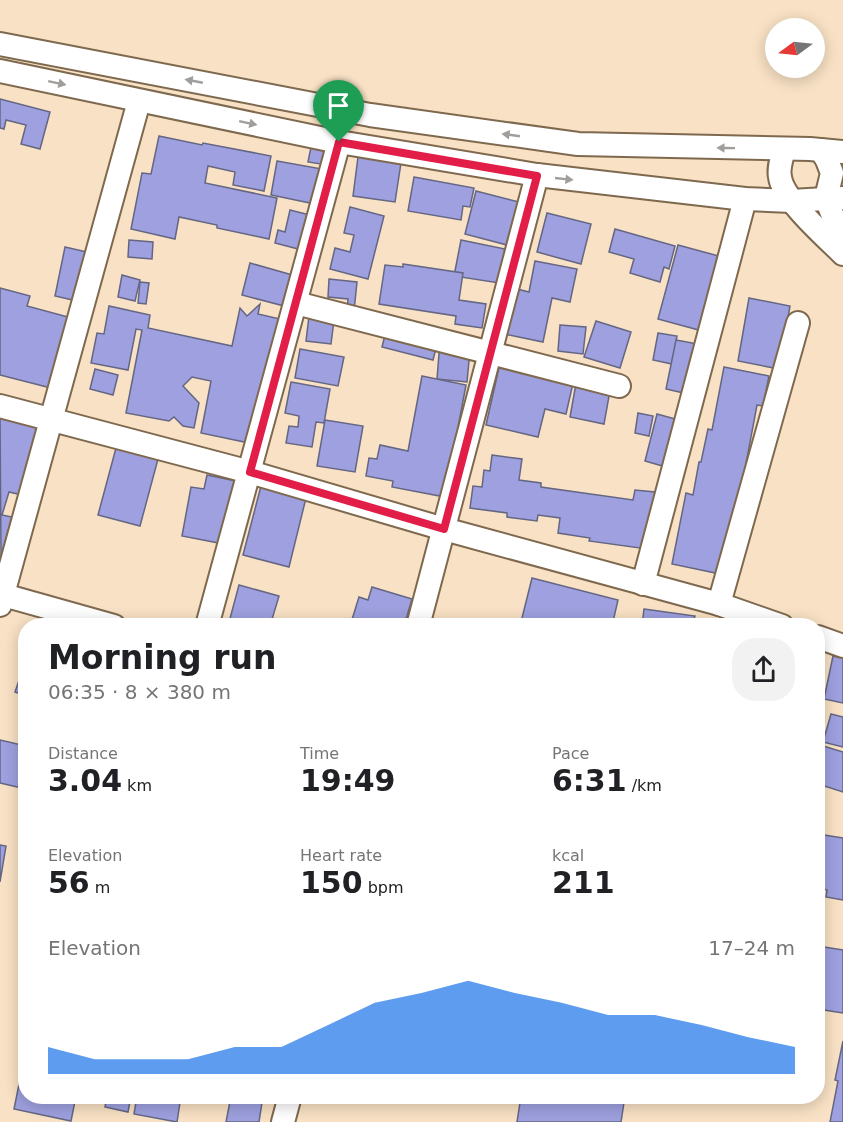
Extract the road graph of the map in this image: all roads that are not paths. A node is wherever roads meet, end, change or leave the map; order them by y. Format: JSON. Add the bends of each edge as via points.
{"nodes":[{"id":1,"x":0,"y":44,"type":"edge"},
{"id":2,"x":0,"y":71,"type":"edge"},
{"id":3,"x":139,"y":100,"type":"junction"},
{"id":4,"x":339,"y":142,"type":"junction"},
{"id":5,"x":784,"y":149,"type":"junction"},
{"id":6,"x":820,"y":150,"type":"junction"},
{"id":7,"x":843,"y":152,"type":"edge"},
{"id":8,"x":537,"y":176,"type":"junction"},
{"id":9,"x":835,"y":198,"type":"edge"},
{"id":10,"x":746,"y":199,"type":"junction"},
{"id":11,"x":791,"y":201,"type":"junction"},
{"id":12,"x":843,"y":242,"type":"edge"},
{"id":13,"x":843,"y":254,"type":"edge"},
{"id":14,"x":296,"y":303,"type":"junction"},
{"id":15,"x":798,"y":323,"type":"dead end"},
{"id":16,"x":491,"y":354,"type":"junction"},
{"id":17,"x":619,"y":386,"type":"dead end"},
{"id":18,"x":0,"y":406,"type":"edge"},
{"id":19,"x":51,"y":419,"type":"junction"},
{"id":20,"x":250,"y":472,"type":"junction"},
{"id":21,"x":444,"y":529,"type":"junction"},
{"id":22,"x":643,"y":584,"type":"junction"},
{"id":23,"x":1,"y":598,"type":"edge"},
{"id":24,"x":719,"y":604,"type":"junction"},
{"id":25,"x":82,"y":618,"type":"edge"},
{"id":26,"x":209,"y":618,"type":"edge"},
{"id":27,"x":420,"y":618,"type":"edge"},
{"id":28,"x":759,"y":618,"type":"edge"},
{"id":29,"x":825,"y":640,"type":"edge"},
{"id":30,"x":843,"y":646,"type":"edge"},
{"id":31,"x":288,"y":1104,"type":"edge"},
{"id":32,"x":283,"y":1122,"type":"edge"}],
"edges":[{"from":5,"to":1,"type":"street","one_way":true,"via":[[566,143],[370,115]]},
{"from":2,"to":3,"type":"street","one_way":true},
{"from":3,"to":4,"type":"street","one_way":true},
{"from":3,"to":19,"type":"street"},
{"from":4,"to":8,"type":"street"},
{"from":4,"to":14,"type":"street"},
{"from":5,"to":6,"type":"street"},
{"from":5,"to":11,"type":"street","via":[[780,178]]},
{"from":6,"to":7,"type":"street"},
{"from":6,"to":9,"type":"street","via":[[832,173]]},
{"from":8,"to":10,"type":"street","one_way":true},
{"from":8,"to":16,"type":"street"},
{"from":9,"to":11,"type":"street"},
{"from":9,"to":12,"type":"street"},
{"from":10,"to":11,"type":"street"},
{"from":10,"to":22,"type":"street"},
{"from":11,"to":13,"type":"street"},
{"from":14,"to":16,"type":"street"},
{"from":14,"to":20,"type":"street"},
{"from":15,"to":24,"type":"street"},
{"from":16,"to":17,"type":"street"},
{"from":16,"to":21,"type":"street"},
{"from":18,"to":19,"type":"street"},
{"from":19,"to":20,"type":"street"},
{"from":19,"to":23,"type":"street"},
{"from":20,"to":21,"type":"street"},
{"from":20,"to":26,"type":"street"},
{"from":21,"to":22,"type":"street"},
{"from":21,"to":27,"type":"street"},
{"from":22,"to":24,"type":"street"},
{"from":23,"to":25,"type":"street"},
{"from":24,"to":28,"type":"street"},
{"from":29,"to":30,"type":"street"},
{"from":31,"to":32,"type":"street"}]}
